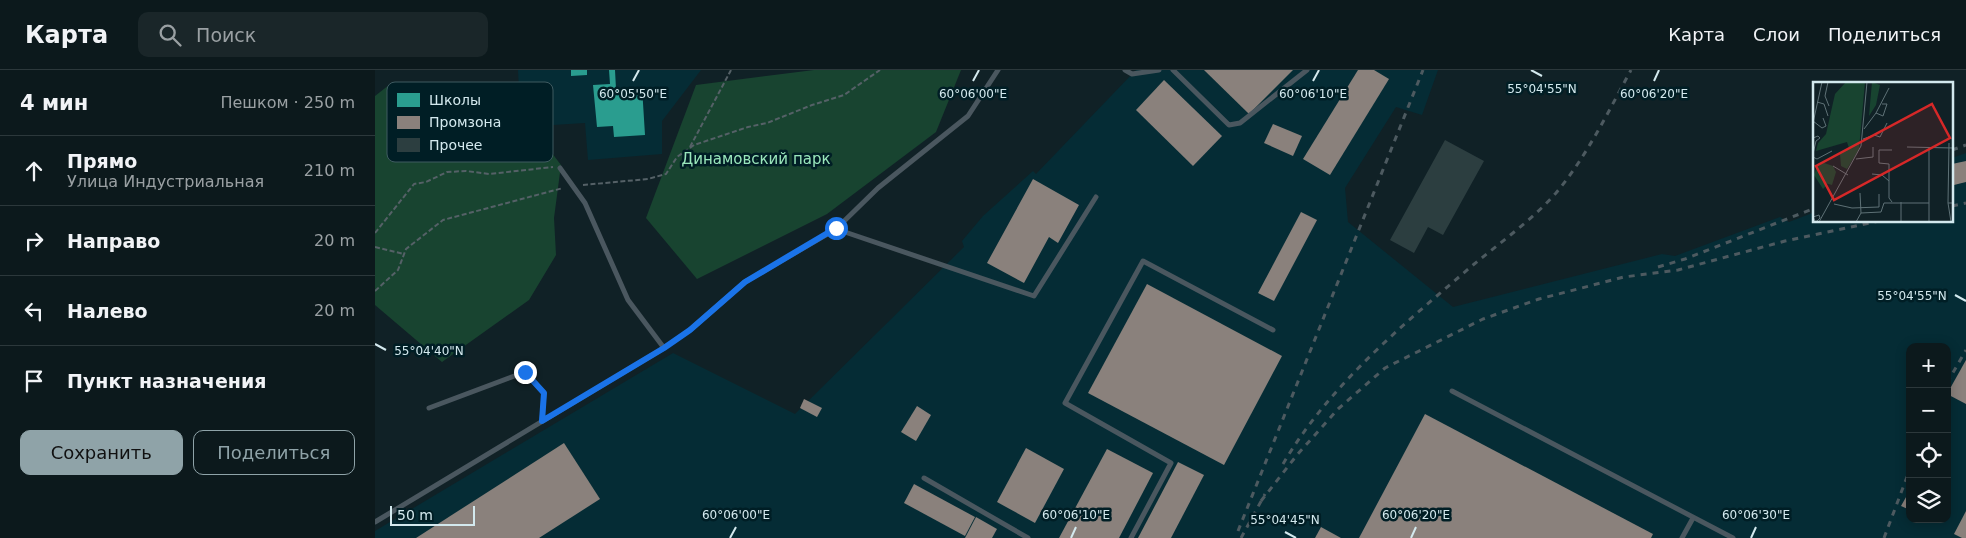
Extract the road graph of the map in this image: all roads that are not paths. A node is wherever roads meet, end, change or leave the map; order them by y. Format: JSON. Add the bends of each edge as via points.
{"nodes":[{"id":1,"x":998,"y":70,"type":"edge"},
{"id":2,"x":1125,"y":70,"type":"edge"},
{"id":3,"x":1159,"y":70,"type":"edge"},
{"id":4,"x":1173,"y":70,"type":"edge"},
{"id":5,"x":1307,"y":70,"type":"edge"},
{"id":6,"x":560,"y":168,"type":"road end"},
{"id":7,"x":1096,"y":197,"type":"dead end"},
{"id":8,"x":836,"y":228,"type":"junction"},
{"id":9,"x":1273,"y":330,"type":"dead end"},
{"id":10,"x":664,"y":348,"type":"junction"},
{"id":11,"x":1452,"y":391,"type":"dead end"},
{"id":12,"x":429,"y":408,"type":"dead end"},
{"id":13,"x":542,"y":421,"type":"junction"},
{"id":14,"x":924,"y":478,"type":"dead end"},
{"id":15,"x":1693,"y":518,"type":"junction"},
{"id":16,"x":375,"y":522,"type":"edge"},
{"id":17,"x":1028,"y":538,"type":"edge"},
{"id":18,"x":1131,"y":538,"type":"edge"},
{"id":19,"x":1682,"y":538,"type":"edge"},
{"id":20,"x":1733,"y":538,"type":"edge"}],
"edges":[{"from":1,"to":8,"type":"lane","via":[[968,116],[878,188]]},
{"from":2,"to":3,"type":"lane","via":[[1132,74]]},
{"from":4,"to":5,"type":"lane","via":[[1229,125],[1240,123]]},
{"from":6,"to":10,"type":"lane","via":[[585,203],[628,300]]},
{"from":7,"to":8,"type":"lane","via":[[1035,296]]},
{"from":8,"to":10,"type":"lane","via":[[745,282]]},
{"from":9,"to":18,"type":"lane","via":[[1143,261],[1065,403],[1171,463]]},
{"from":10,"to":13,"type":"lane"},
{"from":11,"to":15,"type":"lane"},
{"from":12,"to":13,"type":"lane","via":[[525,372],[544,393]]},
{"from":13,"to":16,"type":"lane"},
{"from":14,"to":17,"type":"lane"},
{"from":15,"to":19,"type":"lane"},
{"from":15,"to":20,"type":"lane"}]}
